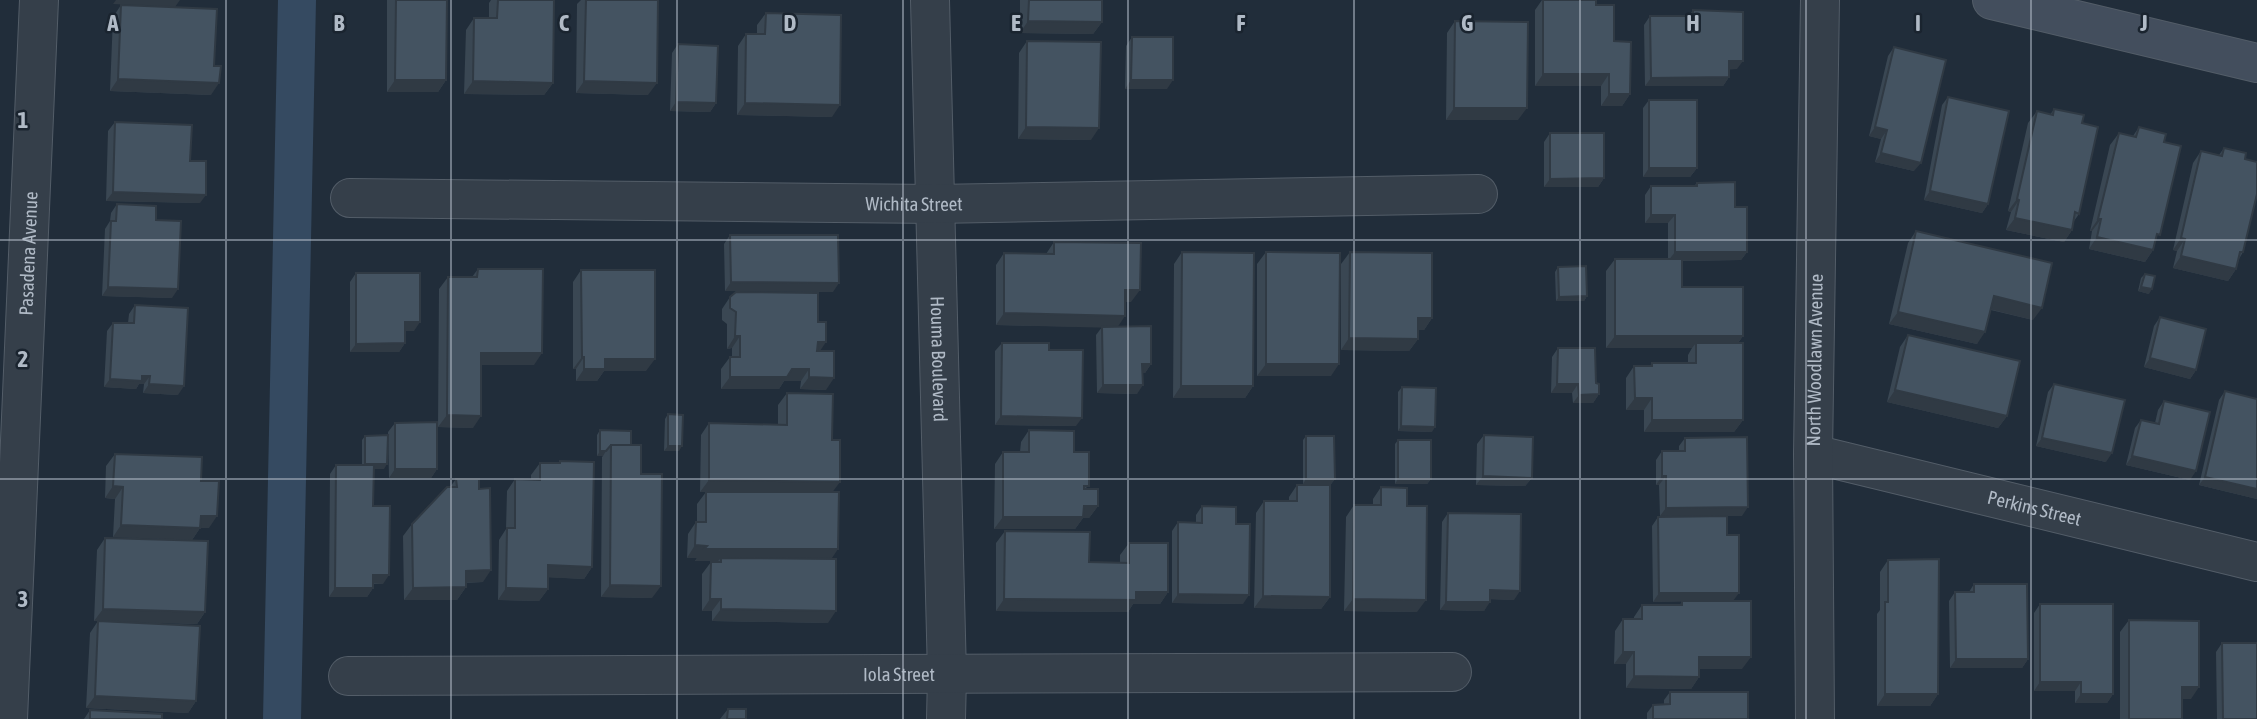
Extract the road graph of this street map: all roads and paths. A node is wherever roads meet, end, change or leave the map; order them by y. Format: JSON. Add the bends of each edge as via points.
{"nodes":[{"id":1,"x":39,"y":0,"type":"edge"},
{"id":2,"x":930,"y":0,"type":"edge"},
{"id":3,"x":1820,"y":0,"type":"edge"},
{"id":4,"x":1992,"y":0,"type":"edge"},
{"id":5,"x":2257,"y":63,"type":"edge"},
{"id":6,"x":1478,"y":194,"type":"dead end"},
{"id":7,"x":350,"y":198,"type":"dead end"},
{"id":8,"x":935,"y":204,"type":"junction"},
{"id":9,"x":10,"y":426,"type":"edge"},
{"id":10,"x":1813,"y":454,"type":"junction"},
{"id":11,"x":2257,"y":562,"type":"edge"},
{"id":12,"x":1452,"y":672,"type":"dead end"},
{"id":13,"x":947,"y":675,"type":"junction"},
{"id":14,"x":348,"y":676,"type":"dead end"},
{"id":15,"x":8,"y":719,"type":"edge"},
{"id":16,"x":946,"y":719,"type":"edge"},
{"id":17,"x":1815,"y":719,"type":"edge"}],
"edges":[{"from":1,"to":9,"type":"street","name":"Pasadena Avenue"},
{"from":2,"to":8,"type":"street","name":"Houma Boulevard"},
{"from":3,"to":10,"type":"street","name":"North Woodlawn Avenue"},
{"from":4,"to":5,"type":"main road"},
{"from":6,"to":8,"type":"street","name":"Wichita Street"},
{"from":7,"to":8,"type":"street","name":"Wichita Street"},
{"from":8,"to":13,"type":"street","name":"Houma Boulevard"},
{"from":9,"to":15,"type":"street","name":"Pasadena Avenue"},
{"from":10,"to":11,"type":"street","name":"Perkins Street"},
{"from":10,"to":17,"type":"street","name":"North Woodlawn Avenue"},
{"from":12,"to":13,"type":"street","name":"Iola Street"},
{"from":13,"to":14,"type":"street","name":"Iola Street"},
{"from":13,"to":16,"type":"street","name":"Houma Boulevard"}]}
